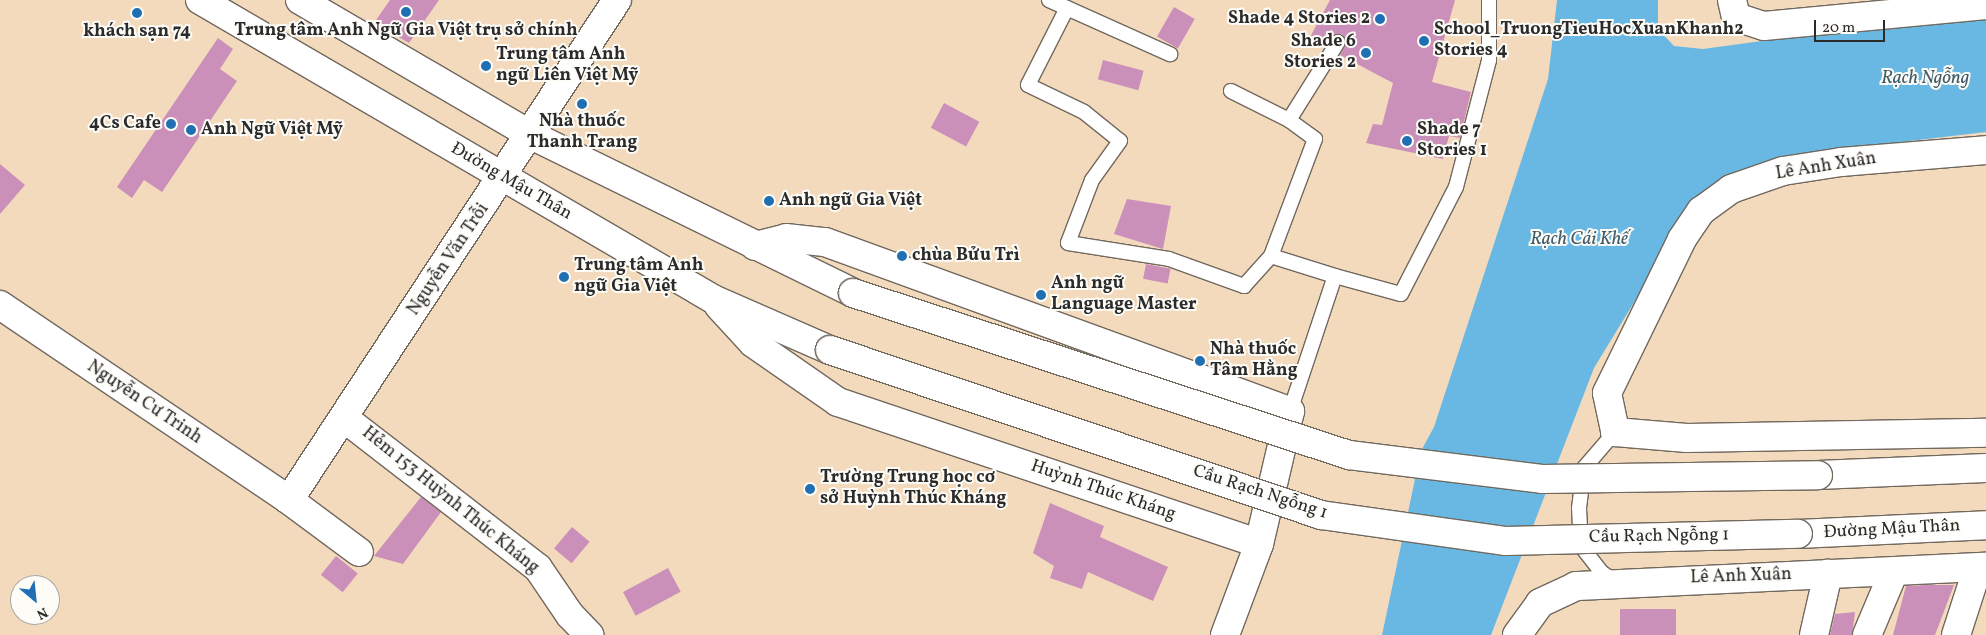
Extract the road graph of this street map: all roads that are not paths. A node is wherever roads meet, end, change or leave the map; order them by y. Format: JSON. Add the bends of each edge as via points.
{"nodes":[{"id":1,"x":200,"y":0,"type":"edge"},
{"id":2,"x":300,"y":0,"type":"edge"},
{"id":3,"x":617,"y":0,"type":"edge"},
{"id":4,"x":1048,"y":0,"type":"edge"},
{"id":5,"x":1489,"y":0,"type":"edge"},
{"id":6,"x":1732,"y":0,"type":"edge"},
{"id":7,"x":1986,"y":5,"type":"edge"},
{"id":8,"x":1067,"y":8,"type":"junction"},
{"id":9,"x":1338,"y":42,"type":"dead end"},
{"id":10,"x":1170,"y":54,"type":"dead end"},
{"id":11,"x":1231,"y":92,"type":"dead end"},
{"id":12,"x":1289,"y":120,"type":"junction"},
{"id":13,"x":531,"y":135,"type":"junction"},
{"id":14,"x":1986,"y":150,"type":"edge"},
{"id":15,"x":503,"y":179,"type":"junction"},
{"id":16,"x":755,"y":246,"type":"junction"},
{"id":17,"x":1271,"y":256,"type":"junction"},
{"id":18,"x":1335,"y":276,"type":"junction"},
{"id":19,"x":713,"y":299,"type":"junction"},
{"id":20,"x":0,"y":305,"type":"edge"},
{"id":21,"x":830,"y":350,"type":"joint"},
{"id":22,"x":1290,"y":410,"type":"junction"},
{"id":23,"x":344,"y":418,"type":"junction"},
{"id":24,"x":1615,"y":432,"type":"junction"},
{"id":25,"x":1986,"y":433,"type":"edge"},
{"id":26,"x":1986,"y":468,"type":"edge"},
{"id":27,"x":289,"y":500,"type":"junction"},
{"id":28,"x":1986,"y":525,"type":"edge"},
{"id":29,"x":1798,"y":534,"type":"joint"},
{"id":30,"x":1259,"y":544,"type":"junction"},
{"id":31,"x":359,"y":552,"type":"dead end"},
{"id":32,"x":1982,"y":567,"type":"edge"},
{"id":33,"x":1894,"y":570,"type":"junction"},
{"id":34,"x":1828,"y":574,"type":"junction"},
{"id":35,"x":1618,"y":583,"type":"junction"},
{"id":36,"x":589,"y":635,"type":"edge"},
{"id":37,"x":1225,"y":635,"type":"edge"},
{"id":38,"x":1516,"y":635,"type":"edge"},
{"id":39,"x":1814,"y":635,"type":"edge"},
{"id":40,"x":1867,"y":635,"type":"edge"},
{"id":41,"x":1956,"y":635,"type":"edge"}],
"edges":[{"from":1,"to":15,"type":"street","name":"Đường Mậu Thân"},
{"from":2,"to":13,"type":"street"},
{"from":3,"to":13,"type":"street","name":"Nguyễn Văn Trỗi"},
{"from":4,"to":8,"type":"lane"},
{"from":5,"to":18,"type":"lane","via":[[1489,60],[1478,115],[1456,187],[1401,294]]},
{"from":6,"to":7,"type":"street","via":[[1736,17],[1764,26]]},
{"from":8,"to":10,"type":"lane"},
{"from":8,"to":17,"type":"lane","via":[[1028,86],[1084,112],[1120,141],[1092,180],[1068,243],[1169,259],[1244,286]]},
{"from":9,"to":12,"type":"lane"},
{"from":11,"to":12,"type":"lane"},
{"from":12,"to":17,"type":"lane","via":[[1315,140]]},
{"from":13,"to":15,"type":"street","name":"Nguyễn Văn Trỗi"},
{"from":13,"to":16,"type":"street"},
{"from":14,"to":24,"type":"street","name":"Lê Anh Xuân","via":[[1841,162],[1783,171],[1731,189],[1701,211],[1682,239],[1607,393]]},
{"from":15,"to":19,"type":"street","name":"Đường Mậu Thân"},
{"from":15,"to":23,"type":"street","name":"Nguyễn Văn Trỗi"},
{"from":16,"to":22,"type":"street","via":[[786,238],[825,242]]},
{"from":16,"to":26,"type":"street","bridge":true,"via":[[852,293],[1349,455],[1542,479],[1818,475]]},
{"from":17,"to":18,"type":"lane"},
{"from":18,"to":22,"type":"lane"},
{"from":19,"to":21,"type":"street","name":"Đường Mậu Thân"},
{"from":19,"to":30,"type":"street","name":"Huỳnh Thúc Kháng","via":[[753,343],[838,402]]},
{"from":20,"to":27,"type":"street","name":"Nguyễn Cư Trinh"},
{"from":21,"to":29,"type":"street","name":"Cầu Rạch Ngỗng 1","bridge":true,"via":[[1321,515],[1506,541]]},
{"from":22,"to":30,"type":"street"},
{"from":23,"to":27,"type":"street"},
{"from":23,"to":36,"type":"street","name":"Hẻm 153 Huỳnh Thúc Kháng","via":[[538,568],[570,616]]},
{"from":24,"to":25,"type":"street","via":[[1687,438]]},
{"from":24,"to":35,"type":"lane","via":[[1584,468],[1578,508],[1581,546],[1601,572]]},
{"from":27,"to":31,"type":"street","name":"Nguyễn Cư Trinh"},
{"from":28,"to":29,"type":"street","name":"Đường Mậu Thân"},
{"from":30,"to":37,"type":"street"},
{"from":32,"to":33,"type":"street","name":"Lê Anh Xuân"},
{"from":32,"to":41,"type":"street"},
{"from":33,"to":34,"type":"street","name":"Lê Anh Xuân"},
{"from":33,"to":40,"type":"street"},
{"from":34,"to":35,"type":"street","name":"Lê Anh Xuân"},
{"from":34,"to":39,"type":"street"},
{"from":35,"to":38,"type":"street","name":"Lê Anh Xuân","via":[[1576,586],[1540,603]]}]}
